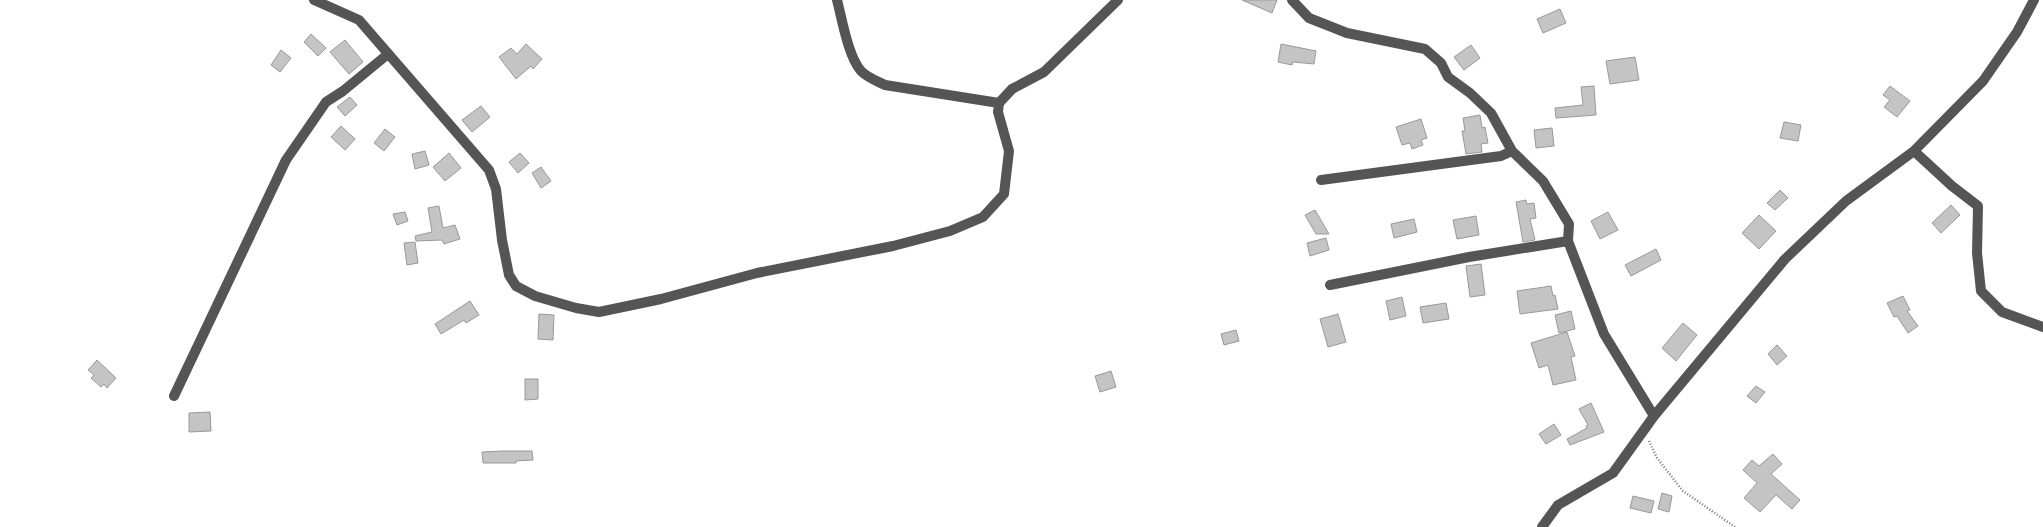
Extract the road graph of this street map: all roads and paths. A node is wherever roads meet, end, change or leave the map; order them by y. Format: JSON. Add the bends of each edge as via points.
{"nodes":[{"id":1,"x":314,"y":0,"type":"edge"},
{"id":2,"x":837,"y":0,"type":"edge"},
{"id":3,"x":1118,"y":0,"type":"edge"},
{"id":4,"x":1292,"y":0,"type":"edge"},
{"id":5,"x":2034,"y":0,"type":"edge"},
{"id":6,"x":332,"y":4,"type":"edge"},
{"id":7,"x":388,"y":54,"type":"junction"},
{"id":8,"x":999,"y":103,"type":"junction"},
{"id":9,"x":1512,"y":151,"type":"junction"},
{"id":10,"x":1914,"y":151,"type":"junction"},
{"id":11,"x":1321,"y":180,"type":"dead end"},
{"id":12,"x":1568,"y":241,"type":"junction"},
{"id":13,"x":1330,"y":285,"type":"dead end"},
{"id":14,"x":2043,"y":326,"type":"edge"},
{"id":15,"x":174,"y":396,"type":"dead end"},
{"id":16,"x":1654,"y":416,"type":"junction"},
{"id":17,"x":1644,"y":432,"type":"junction"},
{"id":18,"x":1542,"y":527,"type":"edge"},
{"id":19,"x":1735,"y":527,"type":"edge"}],
"edges":[{"from":1,"to":6,"type":"street"},
{"from":2,"to":8,"type":"street","via":[[849,46],[861,70],[870,79],[885,85]]},
{"from":3,"to":8,"type":"street","via":[[1044,72],[1012,89]]},
{"from":4,"to":9,"type":"street","via":[[1309,18],[1347,33],[1425,49],[1441,63],[1448,77],[1491,113]]},
{"from":5,"to":10,"type":"street","via":[[2017,32],[1983,81]]},
{"from":6,"to":7,"type":"street","via":[[359,20]]},
{"from":7,"to":8,"type":"street","via":[[489,170],[496,189],[509,275],[516,286],[535,296],[598,312],[661,299],[757,273],[893,246],[950,231],[983,217],[1004,194],[1009,152],[998,112]]},
{"from":7,"to":15,"type":"street","via":[[326,102],[286,160]]},
{"from":9,"to":11,"type":"street","via":[[1501,156]]},
{"from":9,"to":12,"type":"street","via":[[1543,181],[1568,224]]},
{"from":10,"to":14,"type":"street","via":[[1978,206],[1977,253],[1981,291],[2002,312]]},
{"from":10,"to":16,"type":"street","via":[[1846,201],[1785,259]]},
{"from":12,"to":13,"type":"street","via":[[1469,256]]},
{"from":12,"to":16,"type":"street","via":[[1604,334]]},
{"from":16,"to":17,"type":"street"},
{"from":17,"to":18,"type":"street","via":[[1613,473],[1558,505]]},
{"from":17,"to":19,"type":"path","via":[[1658,458],[1683,491]]}]}
